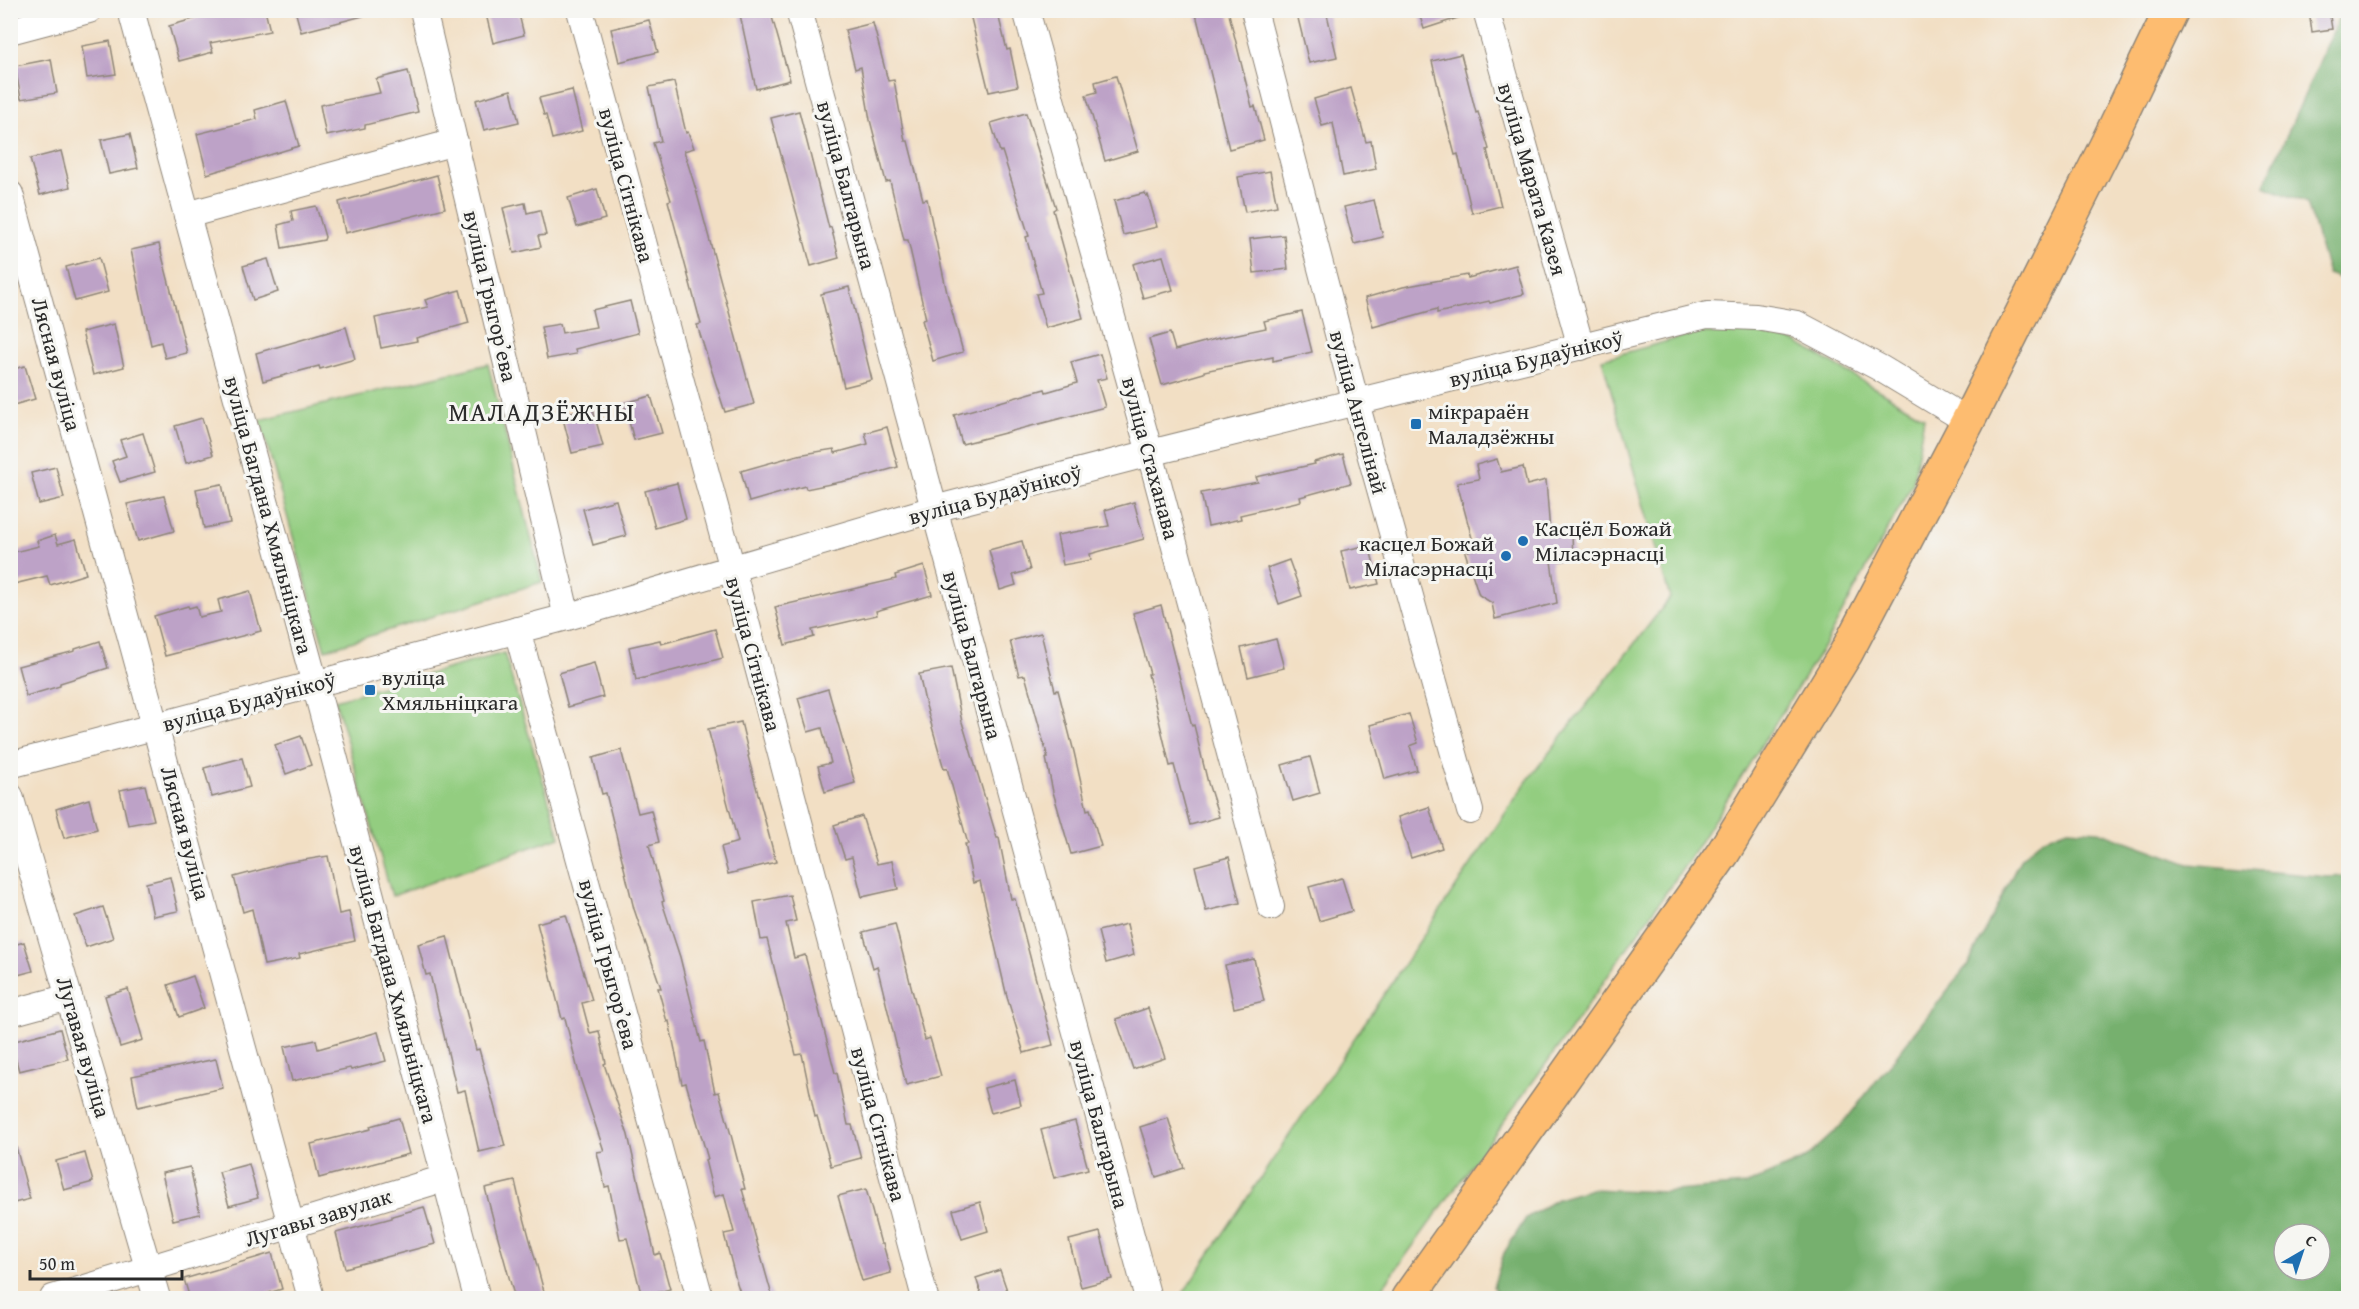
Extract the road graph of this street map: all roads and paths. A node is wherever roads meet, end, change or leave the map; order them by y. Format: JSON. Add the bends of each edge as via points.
{"nodes":[{"id":1,"x":89,"y":10,"type":"edge"},
{"id":2,"x":131,"y":10,"type":"edge"},
{"id":3,"x":423,"y":10,"type":"edge"},
{"id":4,"x":580,"y":10,"type":"edge"},
{"id":5,"x":799,"y":10,"type":"edge"},
{"id":6,"x":1026,"y":10,"type":"edge"},
{"id":7,"x":1254,"y":10,"type":"edge"},
{"id":8,"x":1486,"y":10,"type":"edge"},
{"id":9,"x":2171,"y":10,"type":"edge"},
{"id":10,"x":10,"y":31,"type":"edge"},
{"id":11,"x":454,"y":142,"type":"junction"},
{"id":12,"x":10,"y":194,"type":"edge"},
{"id":13,"x":187,"y":215,"type":"junction"},
{"id":14,"x":1581,"y":347,"type":"junction"},
{"id":15,"x":1356,"y":403,"type":"junction"},
{"id":16,"x":1968,"y":422,"type":"junction"},
{"id":17,"x":1150,"y":453,"type":"junction"},
{"id":18,"x":934,"y":509,"type":"junction"},
{"id":19,"x":732,"y":569,"type":"junction"},
{"id":20,"x":567,"y":616,"type":"junction"},
{"id":21,"x":517,"y":630,"type":"junction"},
{"id":22,"x":315,"y":684,"type":"junction"},
{"id":23,"x":157,"y":726,"type":"junction"},
{"id":24,"x":10,"y":765,"type":"edge"},
{"id":25,"x":10,"y":796,"type":"edge"},
{"id":26,"x":1470,"y":811,"type":"dead end"},
{"id":27,"x":1271,"y":907,"type":"dead end"},
{"id":28,"x":69,"y":997,"type":"junction"},
{"id":29,"x":10,"y":1013,"type":"edge"},
{"id":30,"x":445,"y":1178,"type":"junction"},
{"id":31,"x":292,"y":1225,"type":"junction"},
{"id":32,"x":148,"y":1269,"type":"junction"},
{"id":33,"x":53,"y":1299,"type":"edge"},
{"id":34,"x":157,"y":1299,"type":"edge"},
{"id":35,"x":311,"y":1299,"type":"edge"},
{"id":36,"x":477,"y":1299,"type":"edge"},
{"id":37,"x":700,"y":1299,"type":"edge"},
{"id":38,"x":925,"y":1299,"type":"edge"},
{"id":39,"x":1148,"y":1299,"type":"edge"},
{"id":40,"x":1408,"y":1299,"type":"edge"}],
"edges":[{"from":1,"to":10,"type":"street"},
{"from":2,"to":13,"type":"street","name":"вуліца Багдана Хмяльніцкага"},
{"from":3,"to":11,"type":"street","name":"вуліца Грыгорʼева"},
{"from":4,"to":19,"type":"street","name":"вуліца Сітнікава"},
{"from":5,"to":18,"type":"street","name":"вуліца Балгарына"},
{"from":6,"to":17,"type":"street","name":"вуліца Стаханава"},
{"from":7,"to":15,"type":"street","name":"вуліца Ангелінай"},
{"from":8,"to":14,"type":"street","name":"вуліца Марата Казея"},
{"from":9,"to":16,"type":"highway"},
{"from":11,"to":13,"type":"street"},
{"from":11,"to":20,"type":"street","name":"вуліца Грыгорʼева"},
{"from":12,"to":23,"type":"street","name":"Лясная вуліца"},
{"from":13,"to":22,"type":"street","name":"вуліца Багдана Хмяльніцкага"},
{"from":14,"to":15,"type":"street","name":"вуліца Будаўнікоў"},
{"from":14,"to":16,"type":"street","name":"вуліца Будаўнікоў","via":[[1707,315],[1797,324]]},
{"from":15,"to":17,"type":"street","name":"вуліца Будаўнікоў"},
{"from":15,"to":26,"type":"street","name":"вуліца Ангелінай"},
{"from":16,"to":40,"type":"highway","via":[[1846,653],[1723,853]]},
{"from":17,"to":18,"type":"street","name":"вуліца Будаўнікоў"},
{"from":17,"to":27,"type":"street","name":"вуліца Стаханава"},
{"from":18,"to":19,"type":"street","name":"вуліца Будаўнікоў"},
{"from":18,"to":39,"type":"street","name":"вуліца Балгарына"},
{"from":19,"to":20,"type":"street","name":"вуліца Будаўнікоў"},
{"from":19,"to":38,"type":"street","name":"вуліца Сітнікава"},
{"from":20,"to":21,"type":"street","name":"вуліца Будаўнікоў"},
{"from":21,"to":22,"type":"street","name":"вуліца Будаўнікоў"},
{"from":21,"to":37,"type":"street","name":"вуліца Грыгорʼева"},
{"from":22,"to":23,"type":"street","name":"вуліца Будаўнікоў"},
{"from":22,"to":30,"type":"street","name":"вуліца Багдана Хмяльніцкага"},
{"from":23,"to":24,"type":"street","name":"вуліца Будаўнікоў"},
{"from":23,"to":31,"type":"street","name":"Лясная вуліца"},
{"from":25,"to":28,"type":"street","name":"Лугавая вуліца"},
{"from":28,"to":29,"type":"street"},
{"from":28,"to":32,"type":"street","name":"Лугавая вуліца"},
{"from":30,"to":31,"type":"street","name":"Лугавы завулак"},
{"from":30,"to":36,"type":"street","name":"вуліца Багдана Хмяльніцкага"},
{"from":31,"to":32,"type":"street","name":"Лугавы завулак"},
{"from":31,"to":35,"type":"street","name":"Лясная вуліца"},
{"from":32,"to":33,"type":"street","name":"Лугавы завулак"},
{"from":32,"to":34,"type":"street","name":"Лугавая вуліца"}]}
